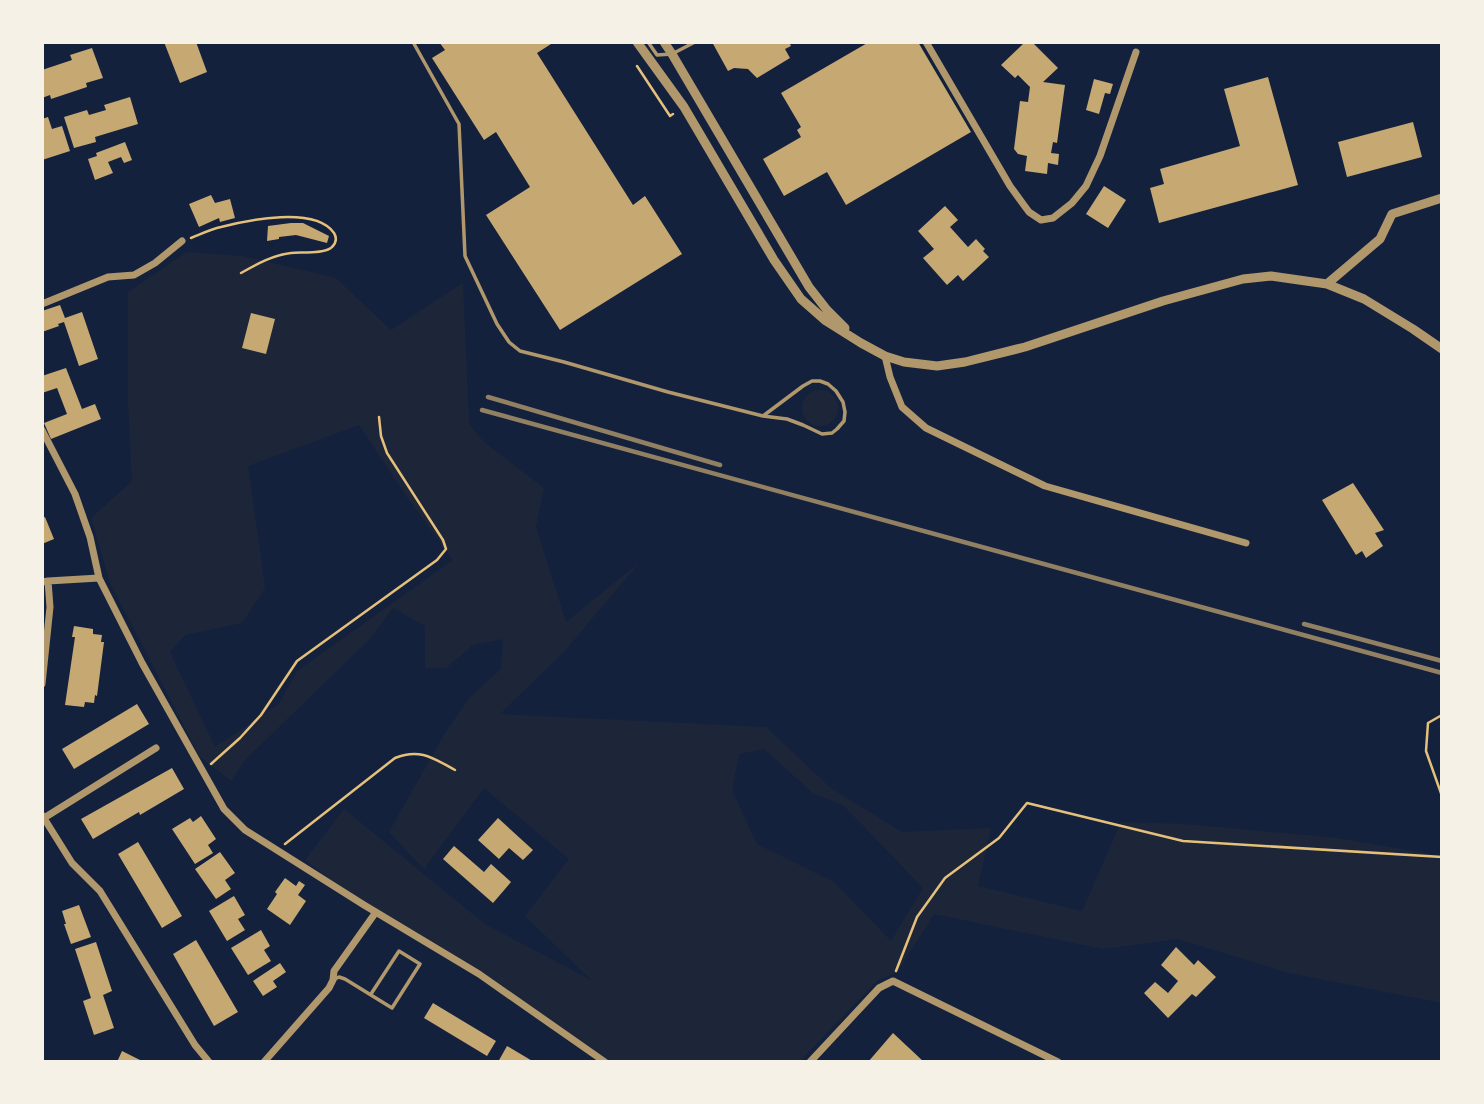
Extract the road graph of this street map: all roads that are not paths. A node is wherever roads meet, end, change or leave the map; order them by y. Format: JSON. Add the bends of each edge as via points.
{"nodes":[{"id":1,"x":413,"y":42,"type":"edge"},
{"id":2,"x":637,"y":42,"type":"edge"},
{"id":3,"x":648,"y":42,"type":"edge"},
{"id":4,"x":664,"y":42,"type":"edge"},
{"id":5,"x":695,"y":42,"type":"edge"},
{"id":6,"x":926,"y":42,"type":"edge"},
{"id":7,"x":1136,"y":52,"type":"dead end"},
{"id":8,"x":673,"y":54,"type":"junction"},
{"id":9,"x":1442,"y":198,"type":"edge"},
{"id":10,"x":182,"y":241,"type":"road end"},
{"id":11,"x":1327,"y":284,"type":"junction"},
{"id":12,"x":42,"y":304,"type":"edge"},
{"id":13,"x":861,"y":343,"type":"junction"},
{"id":14,"x":1442,"y":349,"type":"edge"},
{"id":15,"x":886,"y":356,"type":"junction"},
{"id":16,"x":763,"y":416,"type":"junction"},
{"id":17,"x":42,"y":430,"type":"edge"},
{"id":18,"x":1246,"y":543,"type":"dead end"},
{"id":19,"x":99,"y":578,"type":"junction"},
{"id":20,"x":45,"y":582,"type":"edge"},
{"id":21,"x":42,"y":684,"type":"edge"},
{"id":22,"x":156,"y":748,"type":"dead end"},
{"id":23,"x":43,"y":816,"type":"edge"},
{"id":24,"x":376,"y":912,"type":"junction"},
{"id":25,"x":333,"y":980,"type":"junction"},
{"id":26,"x":371,"y":994,"type":"junction"},
{"id":27,"x":209,"y":1062,"type":"edge"},
{"id":28,"x":264,"y":1062,"type":"edge"},
{"id":29,"x":605,"y":1062,"type":"edge"},
{"id":30,"x":810,"y":1062,"type":"edge"},
{"id":31,"x":1058,"y":1062,"type":"edge"}],
"edges":[{"from":1,"to":16,"type":"lane","via":[[459,124],[465,256],[509,342],[520,351]]},
{"from":2,"to":13,"type":"street","via":[[684,107],[788,282],[826,321]]},
{"from":3,"to":8,"type":"lane","via":[[657,55]]},
{"from":4,"to":8,"type":"street"},
{"from":5,"to":8,"type":"lane"},
{"from":6,"to":7,"type":"street","via":[[1010,186],[1041,220],[1053,218],[1086,186]]},
{"from":8,"to":13,"type":"street","via":[[809,286]]},
{"from":9,"to":11,"type":"street","via":[[1392,214],[1380,239]]},
{"from":10,"to":12,"type":"street","via":[[134,275],[108,276]]},
{"from":11,"to":14,"type":"street","via":[[1364,299]]},
{"from":11,"to":15,"type":"street","via":[[1271,276],[1243,279],[965,362],[937,366]]},
{"from":13,"to":15,"type":"street"},
{"from":15,"to":18,"type":"street","via":[[902,407],[926,428],[1045,486]]},
{"from":16,"to":16,"type":"lane","via":[[787,419],[822,434],[836,429],[845,412],[828,384],[812,381]]},
{"from":17,"to":19,"type":"street","via":[[75,494]]},
{"from":19,"to":20,"type":"street"},
{"from":19,"to":24,"type":"street","via":[[224,809],[245,830]]},
{"from":20,"to":21,"type":"street","via":[[50,607]]},
{"from":22,"to":23,"type":"street"},
{"from":23,"to":27,"type":"street","via":[[72,863],[100,891]]},
{"from":24,"to":25,"type":"street","via":[[334,971]]},
{"from":24,"to":29,"type":"street","via":[[479,974]]},
{"from":25,"to":26,"type":"lane","via":[[345,979]]},
{"from":25,"to":28,"type":"street"},
{"from":26,"to":26,"type":"lane","via":[[392,1008],[420,964],[399,951]]},
{"from":30,"to":31,"type":"street","via":[[879,988],[893,981]]}]}
